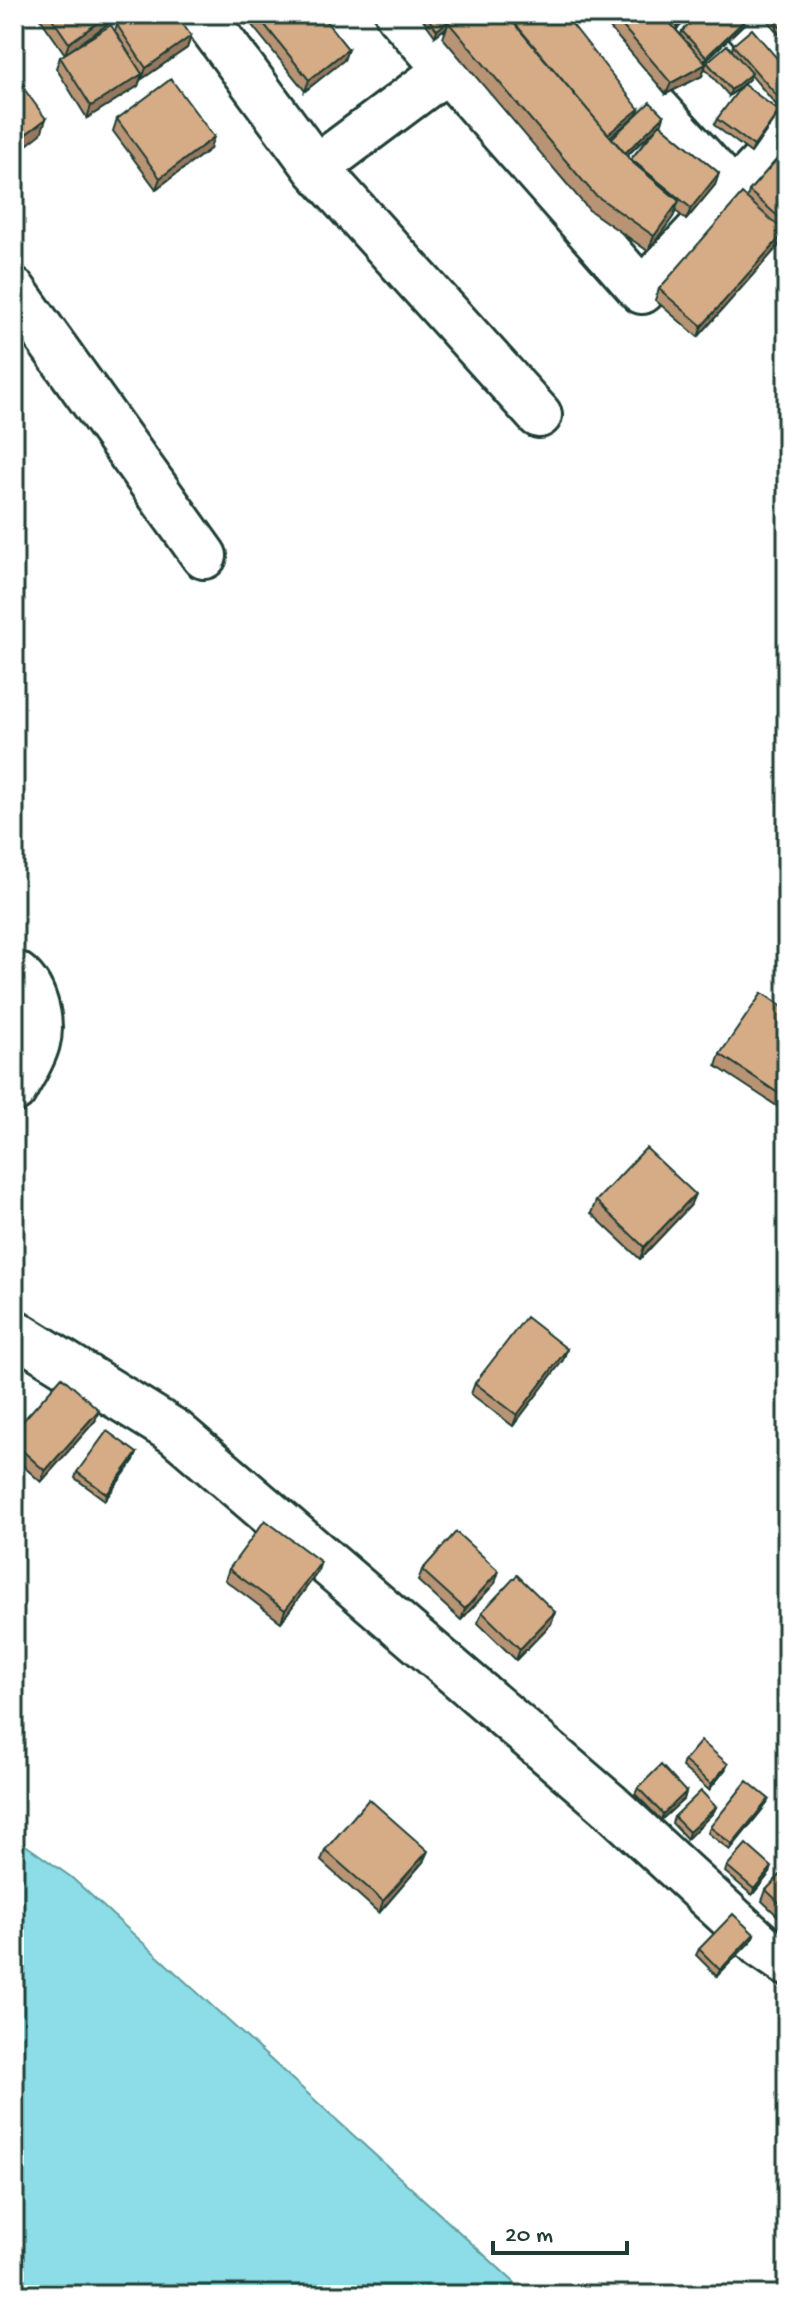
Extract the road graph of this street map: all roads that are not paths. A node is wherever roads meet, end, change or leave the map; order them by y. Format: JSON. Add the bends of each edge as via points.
{"nodes":[{"id":1,"x":202,"y":14,"type":"edge"},
{"id":2,"x":398,"y":14,"type":"edge"},
{"id":3,"x":574,"y":14,"type":"edge"},
{"id":4,"x":739,"y":14,"type":"edge"},
{"id":5,"x":447,"y":70,"type":"junction"},
{"id":6,"x":787,"y":71,"type":"edge"},
{"id":7,"x":787,"y":137,"type":"edge"},
{"id":8,"x":316,"y":168,"type":"junction"},
{"id":9,"x":734,"y":193,"type":"junction"},
{"id":10,"x":14,"y":291,"type":"edge"},
{"id":11,"x":539,"y":415,"type":"dead end"},
{"id":12,"x":204,"y":556,"type":"dead end"},
{"id":13,"x":14,"y":973,"type":"edge"},
{"id":14,"x":14,"y":1090,"type":"edge"},
{"id":15,"x":14,"y":1332,"type":"edge"},
{"id":16,"x":787,"y":1963,"type":"edge"}],
"edges":[{"from":1,"to":8,"type":"street"},
{"from":2,"to":5,"type":"street"},
{"from":3,"to":9,"type":"street"},
{"from":4,"to":6,"type":"street"},
{"from":5,"to":8,"type":"street"},
{"from":5,"to":9,"type":"street","via":[[642,291]]},
{"from":7,"to":9,"type":"street"},
{"from":8,"to":11,"type":"street"},
{"from":10,"to":12,"type":"street"},
{"from":13,"to":14,"type":"street","via":[[23,979],[38,1011],[38,1043]]},
{"from":15,"to":16,"type":"street","via":[[175,1432]]}]}
